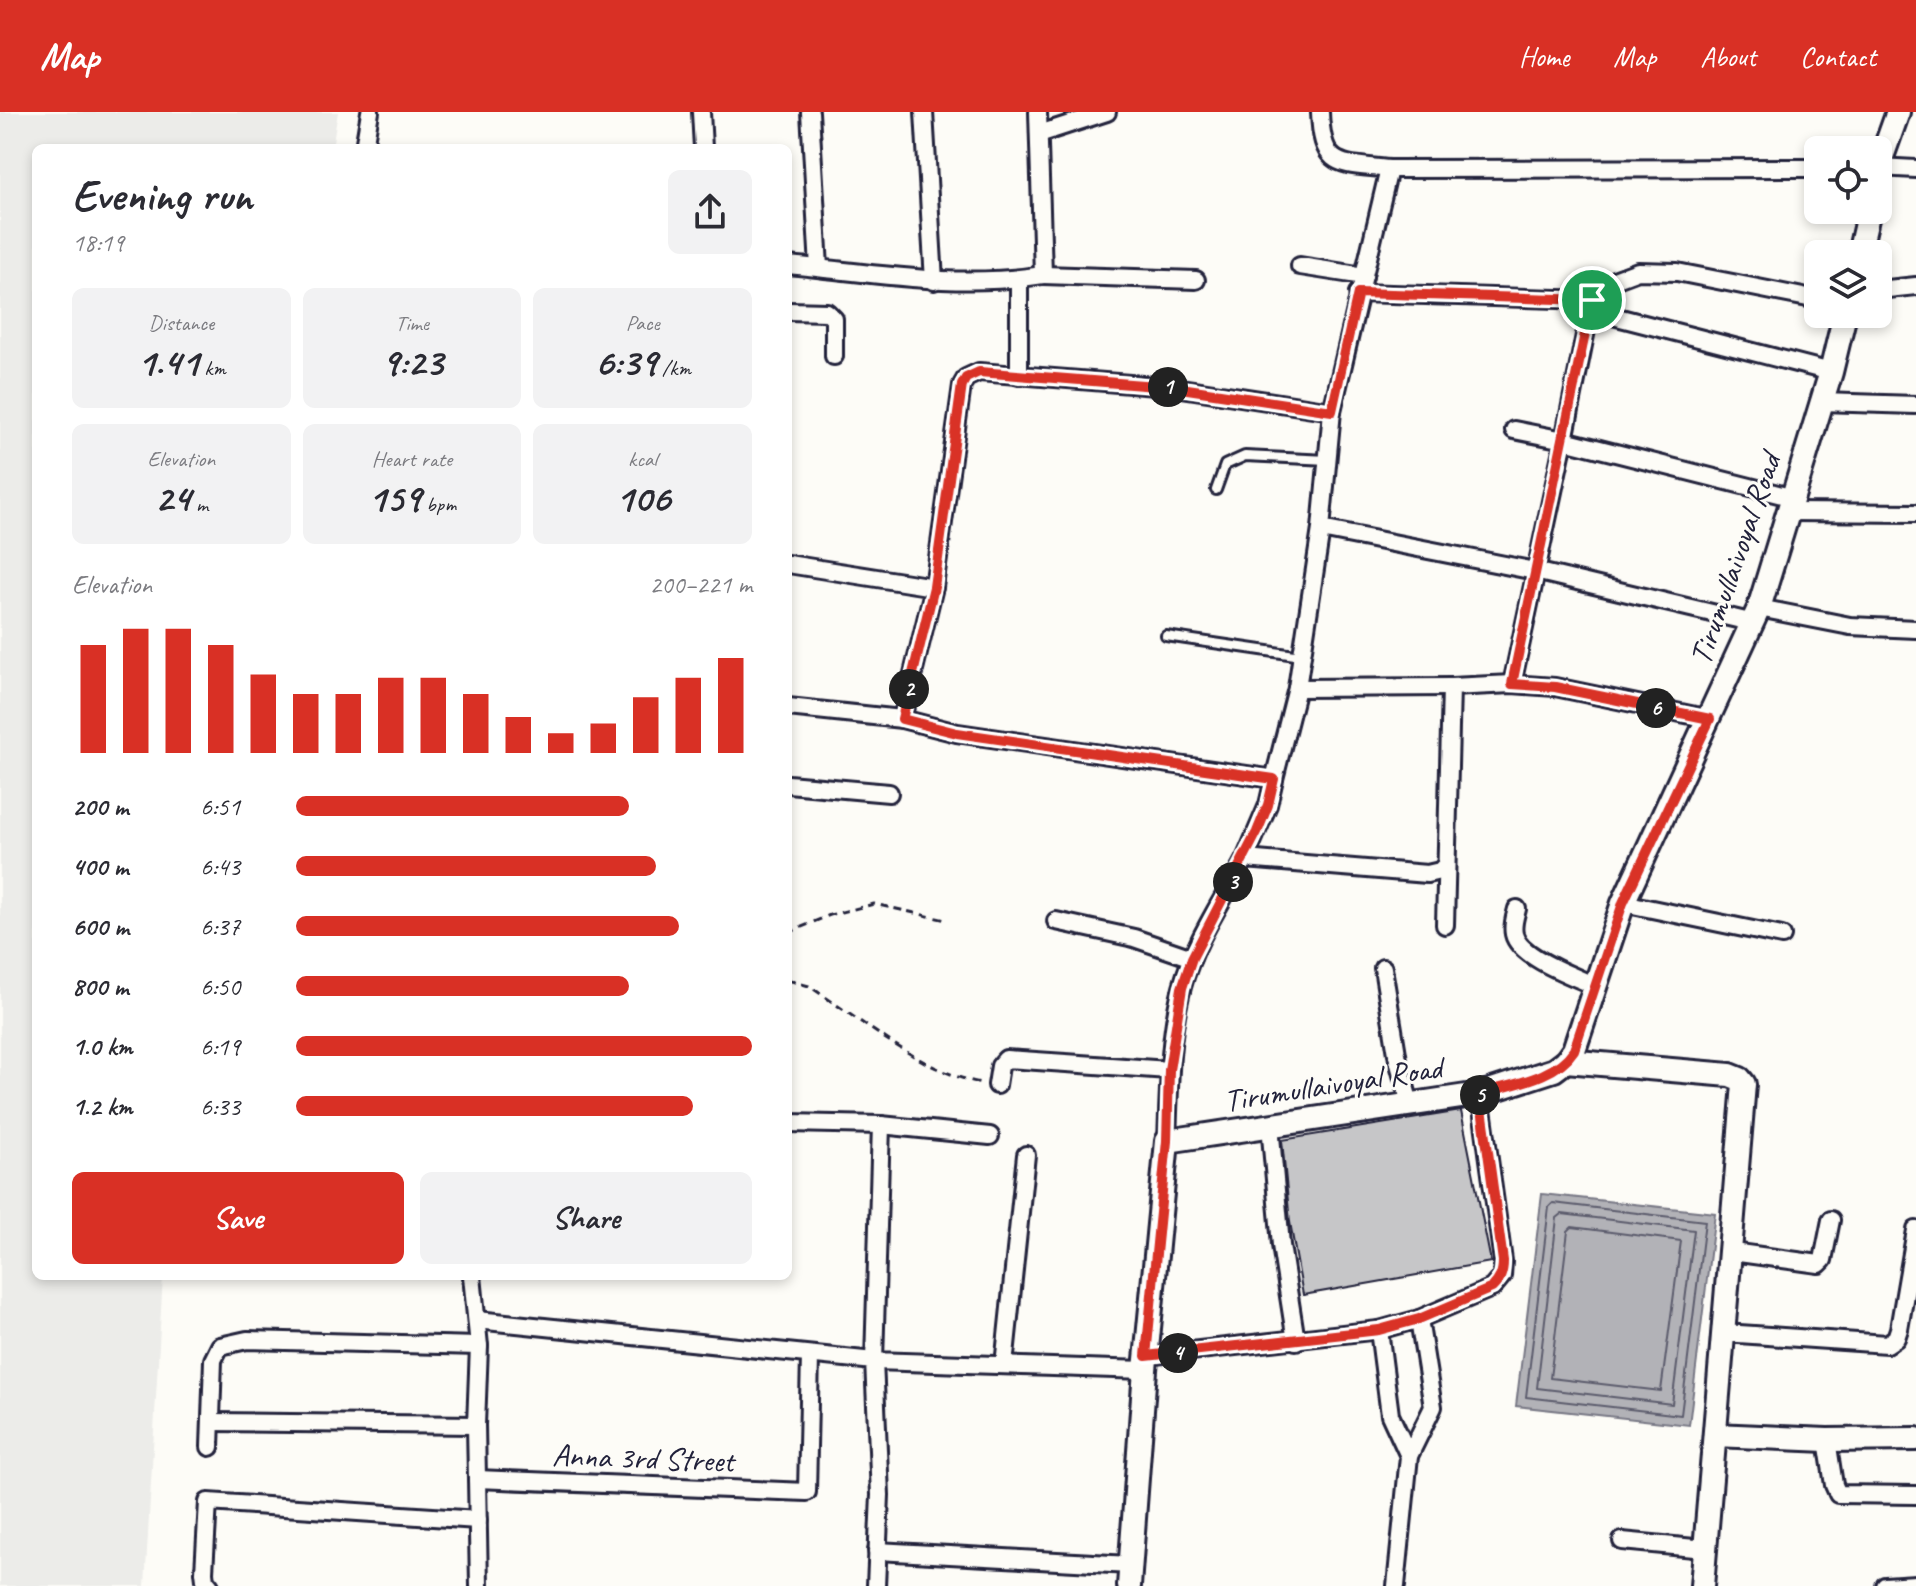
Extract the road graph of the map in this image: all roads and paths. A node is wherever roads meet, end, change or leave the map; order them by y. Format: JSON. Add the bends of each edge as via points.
{"nodes":[{"id":1,"x":370,"y":112,"type":"edge"},
{"id":2,"x":701,"y":112,"type":"edge"},
{"id":3,"x":810,"y":112,"type":"edge"},
{"id":4,"x":924,"y":112,"type":"edge"},
{"id":5,"x":1038,"y":112,"type":"edge"},
{"id":6,"x":1107,"y":112,"type":"edge"},
{"id":7,"x":1320,"y":112,"type":"edge"},
{"id":8,"x":1898,"y":112,"type":"edge"},
{"id":9,"x":1039,"y":134,"type":"junction"},
{"id":10,"x":1889,"y":136,"type":"edge"},
{"id":11,"x":365,"y":144,"type":"edge"},
{"id":12,"x":703,"y":144,"type":"edge"},
{"id":13,"x":1804,"y":168,"type":"edge"},
{"id":14,"x":1892,"y":168,"type":"edge"},
{"id":15,"x":1389,"y":169,"type":"junction"},
{"id":16,"x":1916,"y":169,"type":"edge"},
{"id":17,"x":792,"y":265,"type":"edge"},
{"id":18,"x":1300,"y":266,"type":"dead end"},
{"id":19,"x":819,"y":268,"type":"junction"},
{"id":20,"x":1043,"y":275,"type":"junction"},
{"id":21,"x":1364,"y":276,"type":"junction"},
{"id":22,"x":1019,"y":279,"type":"junction"},
{"id":23,"x":1196,"y":280,"type":"dead end"},
{"id":24,"x":934,"y":281,"type":"junction"},
{"id":25,"x":1916,"y":286,"type":"edge"},
{"id":26,"x":1892,"y":289,"type":"edge"},
{"id":27,"x":1358,"y":293,"type":"junction"},
{"id":28,"x":1804,"y":297,"type":"edge"},
{"id":29,"x":1592,"y":300,"type":"junction"},
{"id":30,"x":792,"y":311,"type":"edge"},
{"id":31,"x":1842,"y":328,"type":"edge"},
{"id":32,"x":834,"y":356,"type":"dead end"},
{"id":33,"x":1831,"y":372,"type":"junction"},
{"id":34,"x":1019,"y":376,"type":"junction"},
{"id":35,"x":1821,"y":402,"type":"junction"},
{"id":36,"x":1916,"y":405,"type":"edge"},
{"id":37,"x":1332,"y":411,"type":"junction"},
{"id":38,"x":1514,"y":430,"type":"dead end"},
{"id":39,"x":1564,"y":440,"type":"junction"},
{"id":40,"x":1328,"y":460,"type":"junction"},
{"id":41,"x":1216,"y":490,"type":"dead end"},
{"id":42,"x":1792,"y":505,"type":"junction"},
{"id":43,"x":1916,"y":513,"type":"edge"},
{"id":44,"x":1321,"y":529,"type":"junction"},
{"id":45,"x":792,"y":565,"type":"edge"},
{"id":46,"x":1535,"y":571,"type":"junction"},
{"id":47,"x":934,"y":587,"type":"junction"},
{"id":48,"x":1756,"y":616,"type":"junction"},
{"id":49,"x":1916,"y":629,"type":"edge"},
{"id":50,"x":1166,"y":636,"type":"dead end"},
{"id":51,"x":1302,"y":656,"type":"junction"},
{"id":52,"x":1512,"y":684,"type":"junction"},
{"id":53,"x":1451,"y":687,"type":"junction"},
{"id":54,"x":1297,"y":688,"type":"junction"},
{"id":55,"x":792,"y":707,"type":"edge"},
{"id":56,"x":902,"y":719,"type":"junction"},
{"id":57,"x":1710,"y":719,"type":"junction"},
{"id":58,"x":1274,"y":779,"type":"junction"},
{"id":59,"x":792,"y":784,"type":"edge"},
{"id":60,"x":889,"y":793,"type":"dead end"},
{"id":61,"x":1245,"y":859,"type":"junction"},
{"id":62,"x":1445,"y":866,"type":"junction"},
{"id":63,"x":1623,"y":903,"type":"junction"},
{"id":64,"x":1517,"y":909,"type":"dead end"},
{"id":65,"x":946,"y":920,"type":"dead end"},
{"id":66,"x":1056,"y":921,"type":"dead end"},
{"id":67,"x":1445,"y":925,"type":"dead end"},
{"id":68,"x":792,"y":931,"type":"edge"},
{"id":69,"x":1782,"y":936,"type":"dead end"},
{"id":70,"x":1192,"y":958,"type":"junction"},
{"id":71,"x":1383,"y":968,"type":"dead end"},
{"id":72,"x":792,"y":981,"type":"edge"},
{"id":73,"x":1593,"y":985,"type":"junction"},
{"id":74,"x":1566,"y":1061,"type":"junction"},
{"id":75,"x":1169,"y":1070,"type":"junction"},
{"id":76,"x":997,"y":1085,"type":"joint"},
{"id":77,"x":1480,"y":1094,"type":"junction"},
{"id":78,"x":1410,"y":1104,"type":"junction"},
{"id":79,"x":792,"y":1123,"type":"edge"},
{"id":80,"x":881,"y":1125,"type":"junction"},
{"id":81,"x":1270,"y":1125,"type":"junction"},
{"id":82,"x":990,"y":1136,"type":"dead end"},
{"id":83,"x":1167,"y":1141,"type":"junction"},
{"id":84,"x":1026,"y":1155,"type":"dead end"},
{"id":85,"x":1831,"y":1220,"type":"dead end"},
{"id":86,"x":1916,"y":1230,"type":"edge"},
{"id":87,"x":1732,"y":1252,"type":"junction"},
{"id":88,"x":472,"y":1280,"type":"edge"},
{"id":89,"x":1419,"y":1319,"type":"junction"},
{"id":90,"x":477,"y":1320,"type":"junction"},
{"id":91,"x":1379,"y":1330,"type":"junction"},
{"id":92,"x":1724,"y":1333,"type":"junction"},
{"id":93,"x":1296,"y":1341,"type":"junction"},
{"id":94,"x":479,"y":1346,"type":"junction"},
{"id":95,"x":810,"y":1356,"type":"junction"},
{"id":96,"x":874,"y":1361,"type":"junction"},
{"id":97,"x":1146,"y":1363,"type":"junction"},
{"id":98,"x":1004,"y":1365,"type":"junction"},
{"id":99,"x":211,"y":1422,"type":"junction"},
{"id":100,"x":476,"y":1425,"type":"junction"},
{"id":101,"x":1715,"y":1435,"type":"junction"},
{"id":102,"x":1916,"y":1439,"type":"edge"},
{"id":103,"x":1827,"y":1440,"type":"junction"},
{"id":104,"x":210,"y":1447,"type":"dead end"},
{"id":105,"x":1409,"y":1456,"type":"junction"},
{"id":106,"x":477,"y":1479,"type":"junction"},
{"id":107,"x":1916,"y":1495,"type":"edge"},
{"id":108,"x":478,"y":1520,"type":"junction"},
{"id":109,"x":1622,"y":1541,"type":"dead end"},
{"id":110,"x":1705,"y":1549,"type":"junction"},
{"id":111,"x":877,"y":1551,"type":"junction"},
{"id":112,"x":1129,"y":1576,"type":"edge"},
{"id":113,"x":1916,"y":1584,"type":"edge"},
{"id":114,"x":210,"y":1586,"type":"edge"},
{"id":115,"x":479,"y":1586,"type":"edge"},
{"id":116,"x":876,"y":1586,"type":"edge"},
{"id":117,"x":1396,"y":1586,"type":"edge"},
{"id":118,"x":1702,"y":1586,"type":"edge"},
{"id":119,"x":1885,"y":1586,"type":"edge"}],
"edges":[{"from":1,"to":11,"type":"street"},
{"from":2,"to":12,"type":"street"},
{"from":3,"to":19,"type":"street"},
{"from":4,"to":24,"type":"street"},
{"from":5,"to":9,"type":"street"},
{"from":6,"to":9,"type":"street"},
{"from":7,"to":15,"type":"street","via":[[1326,152],[1333,160]]},
{"from":8,"to":10,"type":"street"},
{"from":9,"to":20,"type":"street"},
{"from":13,"to":15,"type":"street"},
{"from":14,"to":16,"type":"street"},
{"from":15,"to":21,"type":"street"},
{"from":17,"to":19,"type":"street"},
{"from":18,"to":21,"type":"street"},
{"from":19,"to":24,"type":"street"},
{"from":20,"to":22,"type":"street"},
{"from":20,"to":23,"type":"street"},
{"from":21,"to":27,"type":"street"},
{"from":22,"to":24,"type":"street"},
{"from":22,"to":34,"type":"street"},
{"from":25,"to":26,"type":"street"},
{"from":27,"to":29,"type":"street"},
{"from":27,"to":37,"type":"street"},
{"from":28,"to":29,"type":"street","via":[[1677,272],[1638,271],[1614,280]]},
{"from":29,"to":33,"type":"street","via":[[1609,315]]},
{"from":29,"to":39,"type":"street"},
{"from":30,"to":32,"type":"street","via":[[827,312],[834,319]]},
{"from":31,"to":33,"type":"street","name":"Tirumullaivoyal Road"},
{"from":33,"to":35,"type":"street","name":"Tirumullaivoyal Road"},
{"from":34,"to":37,"type":"street","via":[[1181,388]]},
{"from":34,"to":47,"type":"street","via":[[979,372],[962,385]]},
{"from":35,"to":36,"type":"street"},
{"from":35,"to":42,"type":"street","name":"Tirumullaivoyal Road"},
{"from":37,"to":40,"type":"street"},
{"from":38,"to":39,"type":"street"},
{"from":39,"to":42,"type":"street"},
{"from":39,"to":46,"type":"street"},
{"from":40,"to":41,"type":"lane","via":[[1245,456],[1225,465]]},
{"from":40,"to":44,"type":"street"},
{"from":42,"to":43,"type":"street"},
{"from":42,"to":48,"type":"street","name":"Tirumullaivoyal Road"},
{"from":44,"to":46,"type":"street"},
{"from":44,"to":51,"type":"street"},
{"from":45,"to":47,"type":"street"},
{"from":46,"to":48,"type":"street"},
{"from":46,"to":52,"type":"street"},
{"from":47,"to":56,"type":"street"},
{"from":48,"to":49,"type":"street"},
{"from":48,"to":57,"type":"street","name":"Tirumullaivoyal Road"},
{"from":50,"to":51,"type":"lane"},
{"from":51,"to":54,"type":"street"},
{"from":52,"to":53,"type":"street"},
{"from":52,"to":57,"type":"street","via":[[1555,687]]},
{"from":53,"to":54,"type":"street"},
{"from":53,"to":62,"type":"street"},
{"from":54,"to":58,"type":"street"},
{"from":55,"to":56,"type":"street"},
{"from":56,"to":58,"type":"street","via":[[957,733]]},
{"from":57,"to":63,"type":"street","name":"Tirumullaivoyal Road"},
{"from":58,"to":61,"type":"street"},
{"from":59,"to":60,"type":"street"},
{"from":61,"to":62,"type":"street","via":[[1427,874]]},
{"from":61,"to":70,"type":"street"},
{"from":62,"to":67,"type":"street"},
{"from":63,"to":69,"type":"street"},
{"from":63,"to":73,"type":"street","name":"Tirumullaivoyal Road"},
{"from":64,"to":73,"type":"street","via":[[1514,938],[1527,952]]},
{"from":65,"to":68,"type":"path","via":[[874,904]]},
{"from":66,"to":70,"type":"street","via":[[1134,938]]},
{"from":70,"to":75,"type":"street"},
{"from":71,"to":78,"type":"street"},
{"from":72,"to":76,"type":"path","via":[[809,986],[933,1068]]},
{"from":73,"to":74,"type":"street","name":"Tirumullaivoyal Road"},
{"from":74,"to":77,"type":"street","name":"Tirumullaivoyal Road","via":[[1554,1070]]},
{"from":74,"to":87,"type":"street","via":[[1740,1079],[1745,1096]]},
{"from":75,"to":76,"type":"street","via":[[1006,1059]]},
{"from":75,"to":83,"type":"street"},
{"from":77,"to":78,"type":"street","name":"Tirumullaivoyal Road"},
{"from":77,"to":89,"type":"street","via":[[1502,1276],[1492,1288]]},
{"from":78,"to":81,"type":"street","name":"Tirumullaivoyal Road"},
{"from":79,"to":80,"type":"street"},
{"from":80,"to":82,"type":"street"},
{"from":80,"to":96,"type":"street"},
{"from":81,"to":83,"type":"street","name":"Tirumullaivoyal Road"},
{"from":81,"to":93,"type":"street"},
{"from":83,"to":97,"type":"street"},
{"from":84,"to":98,"type":"street"},
{"from":85,"to":87,"type":"street","via":[[1819,1264]]},
{"from":86,"to":92,"type":"street","via":[[1899,1329],[1887,1344]]},
{"from":87,"to":92,"type":"street"},
{"from":88,"to":90,"type":"street"},
{"from":89,"to":91,"type":"street"},
{"from":89,"to":105,"type":"street","via":[[1433,1407]]},
{"from":90,"to":94,"type":"street"},
{"from":90,"to":95,"type":"street"},
{"from":91,"to":93,"type":"street"},
{"from":91,"to":105,"type":"street","via":[[1390,1415]]},
{"from":92,"to":101,"type":"street"},
{"from":93,"to":97,"type":"street"},
{"from":94,"to":99,"type":"street","via":[[235,1341],[220,1346],[213,1360]]},
{"from":94,"to":100,"type":"street"},
{"from":95,"to":96,"type":"street"},
{"from":95,"to":106,"type":"street","name":"Anna 3rd Street","via":[[807,1492]]},
{"from":96,"to":98,"type":"street"},
{"from":96,"to":111,"type":"street"},
{"from":97,"to":98,"type":"street"},
{"from":97,"to":112,"type":"street"},
{"from":99,"to":100,"type":"street"},
{"from":99,"to":104,"type":"street"},
{"from":100,"to":106,"type":"street"},
{"from":101,"to":103,"type":"street"},
{"from":101,"to":110,"type":"street"},
{"from":102,"to":103,"type":"street"},
{"from":103,"to":107,"type":"street","via":[[1838,1494]]},
{"from":105,"to":117,"type":"street"},
{"from":106,"to":108,"type":"street"},
{"from":108,"to":114,"type":"street","via":[[208,1502],[204,1572]]},
{"from":108,"to":115,"type":"street"},
{"from":109,"to":110,"type":"street"},
{"from":110,"to":118,"type":"street"},
{"from":111,"to":112,"type":"street"},
{"from":111,"to":116,"type":"street"},
{"from":113,"to":119,"type":"street"}]}
